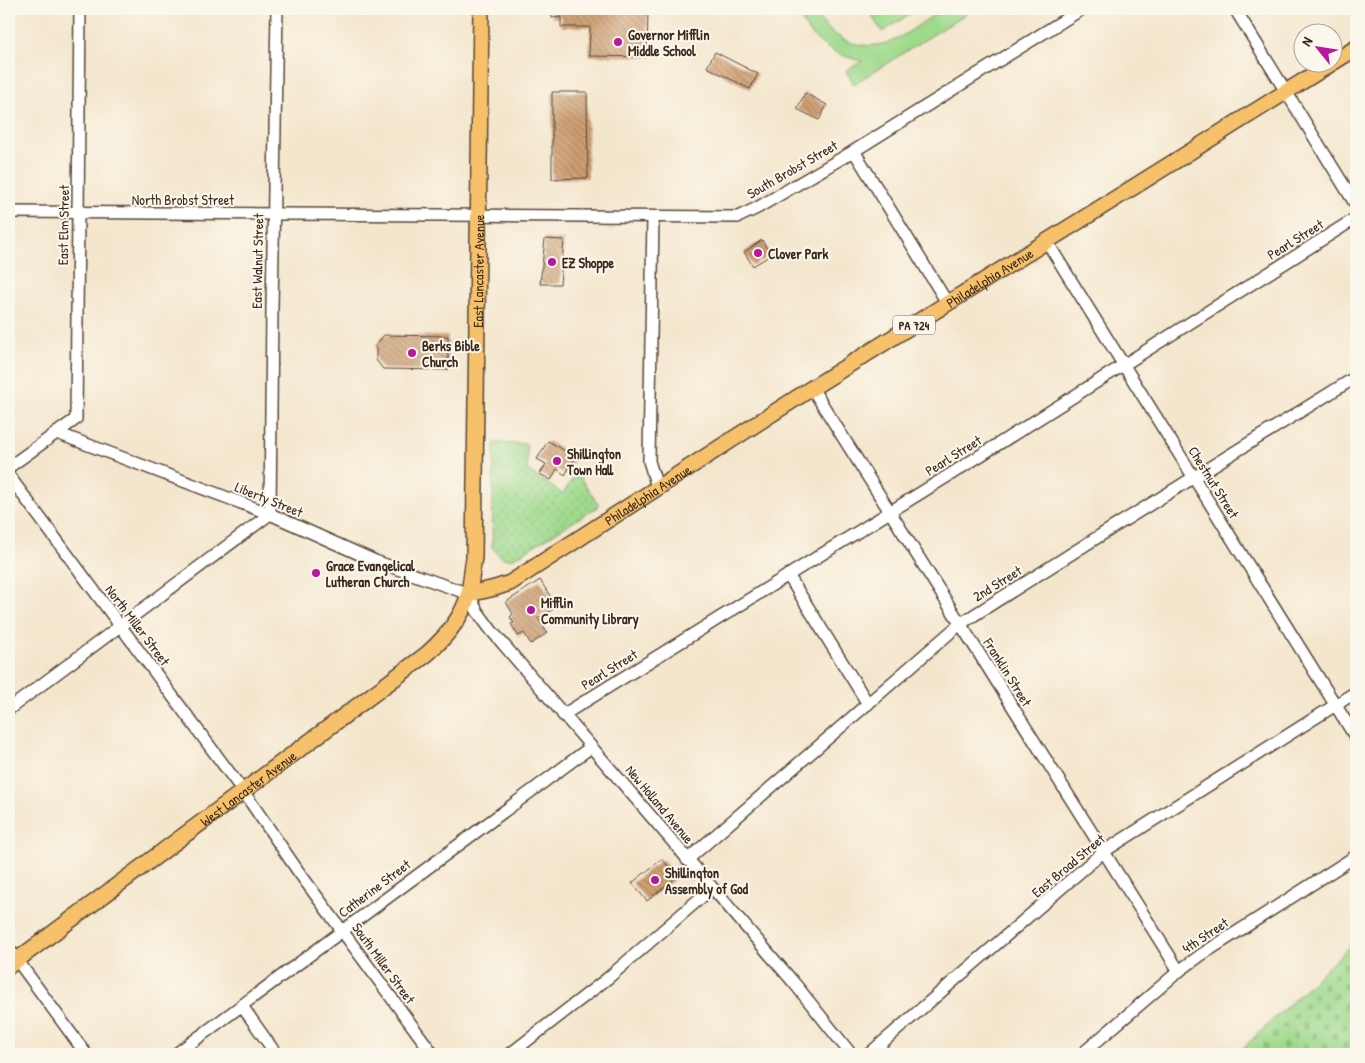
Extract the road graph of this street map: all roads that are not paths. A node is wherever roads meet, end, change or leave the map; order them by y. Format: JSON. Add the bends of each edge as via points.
{"nodes":[{"id":1,"x":80,"y":9,"type":"edge"},
{"id":2,"x":277,"y":9,"type":"edge"},
{"id":3,"x":481,"y":9,"type":"edge"},
{"id":4,"x":1082,"y":9,"type":"edge"},
{"id":5,"x":1235,"y":9,"type":"edge"},
{"id":6,"x":1356,"y":48,"type":"edge"},
{"id":7,"x":1286,"y":93,"type":"junction"},
{"id":8,"x":854,"y":151,"type":"junction"},
{"id":9,"x":1356,"y":205,"type":"edge"},
{"id":10,"x":9,"y":212,"type":"edge"},
{"id":11,"x":78,"y":213,"type":"junction"},
{"id":12,"x":273,"y":215,"type":"junction"},
{"id":13,"x":478,"y":215,"type":"junction"},
{"id":14,"x":653,"y":217,"type":"junction"},
{"id":15,"x":1356,"y":218,"type":"edge"},
{"id":16,"x":1047,"y":242,"type":"junction"},
{"id":17,"x":948,"y":304,"type":"junction"},
{"id":18,"x":1124,"y":366,"type":"junction"},
{"id":19,"x":1356,"y":377,"type":"edge"},
{"id":20,"x":812,"y":388,"type":"junction"},
{"id":21,"x":58,"y":433,"type":"junction"},
{"id":22,"x":9,"y":468,"type":"edge"},
{"id":23,"x":9,"y":476,"type":"edge"},
{"id":24,"x":1193,"y":478,"type":"junction"},
{"id":25,"x":657,"y":487,"type":"junction"},
{"id":26,"x":890,"y":512,"type":"junction"},
{"id":27,"x":270,"y":514,"type":"junction"},
{"id":28,"x":788,"y":575,"type":"junction"},
{"id":29,"x":468,"y":594,"type":"junction"},
{"id":30,"x":960,"y":624,"type":"junction"},
{"id":31,"x":120,"y":626,"type":"junction"},
{"id":32,"x":1356,"y":692,"type":"edge"},
{"id":33,"x":868,"y":704,"type":"junction"},
{"id":34,"x":1336,"y":705,"type":"junction"},
{"id":35,"x":9,"y":709,"type":"edge"},
{"id":36,"x":563,"y":715,"type":"junction"},
{"id":37,"x":1356,"y":738,"type":"edge"},
{"id":38,"x":591,"y":747,"type":"junction"},
{"id":39,"x":243,"y":791,"type":"junction"},
{"id":40,"x":1103,"y":852,"type":"junction"},
{"id":41,"x":1356,"y":856,"type":"edge"},
{"id":42,"x":687,"y":860,"type":"junction"},
{"id":43,"x":712,"y":888,"type":"junction"},
{"id":44,"x":342,"y":931,"type":"junction"},
{"id":45,"x":11,"y":958,"type":"edge"},
{"id":46,"x":1179,"y":971,"type":"junction"},
{"id":47,"x":242,"y":1006,"type":"junction"},
{"id":48,"x":86,"y":1054,"type":"edge"},
{"id":49,"x":176,"y":1054,"type":"edge"},
{"id":50,"x":276,"y":1054,"type":"edge"},
{"id":51,"x":433,"y":1054,"type":"edge"},
{"id":52,"x":510,"y":1054,"type":"edge"},
{"id":53,"x":851,"y":1054,"type":"edge"},
{"id":54,"x":869,"y":1054,"type":"edge"},
{"id":55,"x":1082,"y":1054,"type":"edge"}],
"edges":[{"from":1,"to":11,"type":"street","name":"East Elm Street"},
{"from":2,"to":12,"type":"street","name":"East Walnut Street"},
{"from":3,"to":13,"type":"main road","name":"East Lancaster Avenue"},
{"from":4,"to":8,"type":"street","name":"South Brobst Street"},
{"from":5,"to":7,"type":"street"},
{"from":6,"to":7,"type":"main road","name":"Philadelphia Avenue","number":"PA 724"},
{"from":7,"to":9,"type":"street"},
{"from":7,"to":16,"type":"main road","name":"Philadelphia Avenue","number":"PA 724"},
{"from":8,"to":14,"type":"street","name":"South Brobst Street","via":[[738,217]]},
{"from":8,"to":17,"type":"street"},
{"from":10,"to":11,"type":"street","name":"North Brobst Street"},
{"from":11,"to":12,"type":"street","name":"North Brobst Street"},
{"from":11,"to":21,"type":"street","name":"East Elm Street","via":[[76,419]]},
{"from":12,"to":13,"type":"street","name":"North Brobst Street"},
{"from":12,"to":27,"type":"street","name":"East Walnut Street"},
{"from":13,"to":14,"type":"street","name":"South Brobst Street"},
{"from":13,"to":29,"type":"main road","name":"East Lancaster Avenue","via":[[474,558]]},
{"from":14,"to":25,"type":"street","via":[[649,461]]},
{"from":15,"to":18,"type":"street","name":"Pearl Street"},
{"from":16,"to":17,"type":"main road","name":"Philadelphia Avenue","number":"PA 724"},
{"from":16,"to":18,"type":"street","name":"Chestnut Street"},
{"from":17,"to":20,"type":"main road","name":"Philadelphia Avenue","number":"PA 724"},
{"from":18,"to":24,"type":"street","name":"Chestnut Street"},
{"from":18,"to":26,"type":"street","name":"Pearl Street"},
{"from":19,"to":24,"type":"street","name":"2nd Street"},
{"from":20,"to":25,"type":"main road","name":"Philadelphia Avenue","number":"PA 724"},
{"from":20,"to":26,"type":"street","name":"Franklin Street"},
{"from":21,"to":22,"type":"street"},
{"from":21,"to":27,"type":"street","name":"Liberty Street"},
{"from":23,"to":31,"type":"street","name":"North Miller Street"},
{"from":24,"to":30,"type":"street","name":"2nd Street"},
{"from":24,"to":34,"type":"street","name":"Chestnut Street"},
{"from":25,"to":29,"type":"main road","name":"Philadelphia Avenue","number":"PA 724","via":[[510,583]]},
{"from":26,"to":28,"type":"street","name":"Pearl Street"},
{"from":26,"to":30,"type":"street","name":"Franklin Street"},
{"from":27,"to":29,"type":"street","name":"Liberty Street","via":[[360,554]]},
{"from":27,"to":31,"type":"street"},
{"from":28,"to":33,"type":"street"},
{"from":28,"to":36,"type":"street","name":"Pearl Street"},
{"from":29,"to":36,"type":"street","name":"New Holland Avenue","via":[[491,630]]},
{"from":29,"to":39,"type":"main road","name":"West Lancaster Avenue","via":[[450,630],[427,654]]},
{"from":30,"to":33,"type":"street","name":"2nd Street"},
{"from":30,"to":40,"type":"street","name":"Franklin Street"},
{"from":31,"to":35,"type":"street"},
{"from":31,"to":39,"type":"street","name":"North Miller Street"},
{"from":32,"to":34,"type":"street","name":"East Broad Street"},
{"from":33,"to":42,"type":"street","name":"2nd Street"},
{"from":34,"to":37,"type":"street","name":"Chestnut Street"},
{"from":34,"to":40,"type":"street","name":"East Broad Street"},
{"from":36,"to":38,"type":"street","name":"New Holland Avenue"},
{"from":38,"to":42,"type":"street","name":"New Holland Avenue"},
{"from":38,"to":44,"type":"street","name":"Catherine Street"},
{"from":39,"to":44,"type":"street","name":"South Miller Street"},
{"from":39,"to":45,"type":"main road","name":"West Lancaster Avenue"},
{"from":40,"to":46,"type":"street","name":"Franklin Street"},
{"from":40,"to":54,"type":"street","name":"East Broad Street"},
{"from":41,"to":46,"type":"street","name":"4th Street"},
{"from":42,"to":43,"type":"street","name":"New Holland Avenue"},
{"from":43,"to":52,"type":"street","via":[[608,978]]},
{"from":43,"to":53,"type":"street","name":"New Holland Avenue"},
{"from":44,"to":47,"type":"street","name":"Catherine Street"},
{"from":44,"to":51,"type":"street","name":"South Miller Street"},
{"from":45,"to":48,"type":"street"},
{"from":46,"to":55,"type":"street","name":"4th Street"},
{"from":47,"to":49,"type":"street","name":"Catherine Street"},
{"from":47,"to":50,"type":"street"}]}
